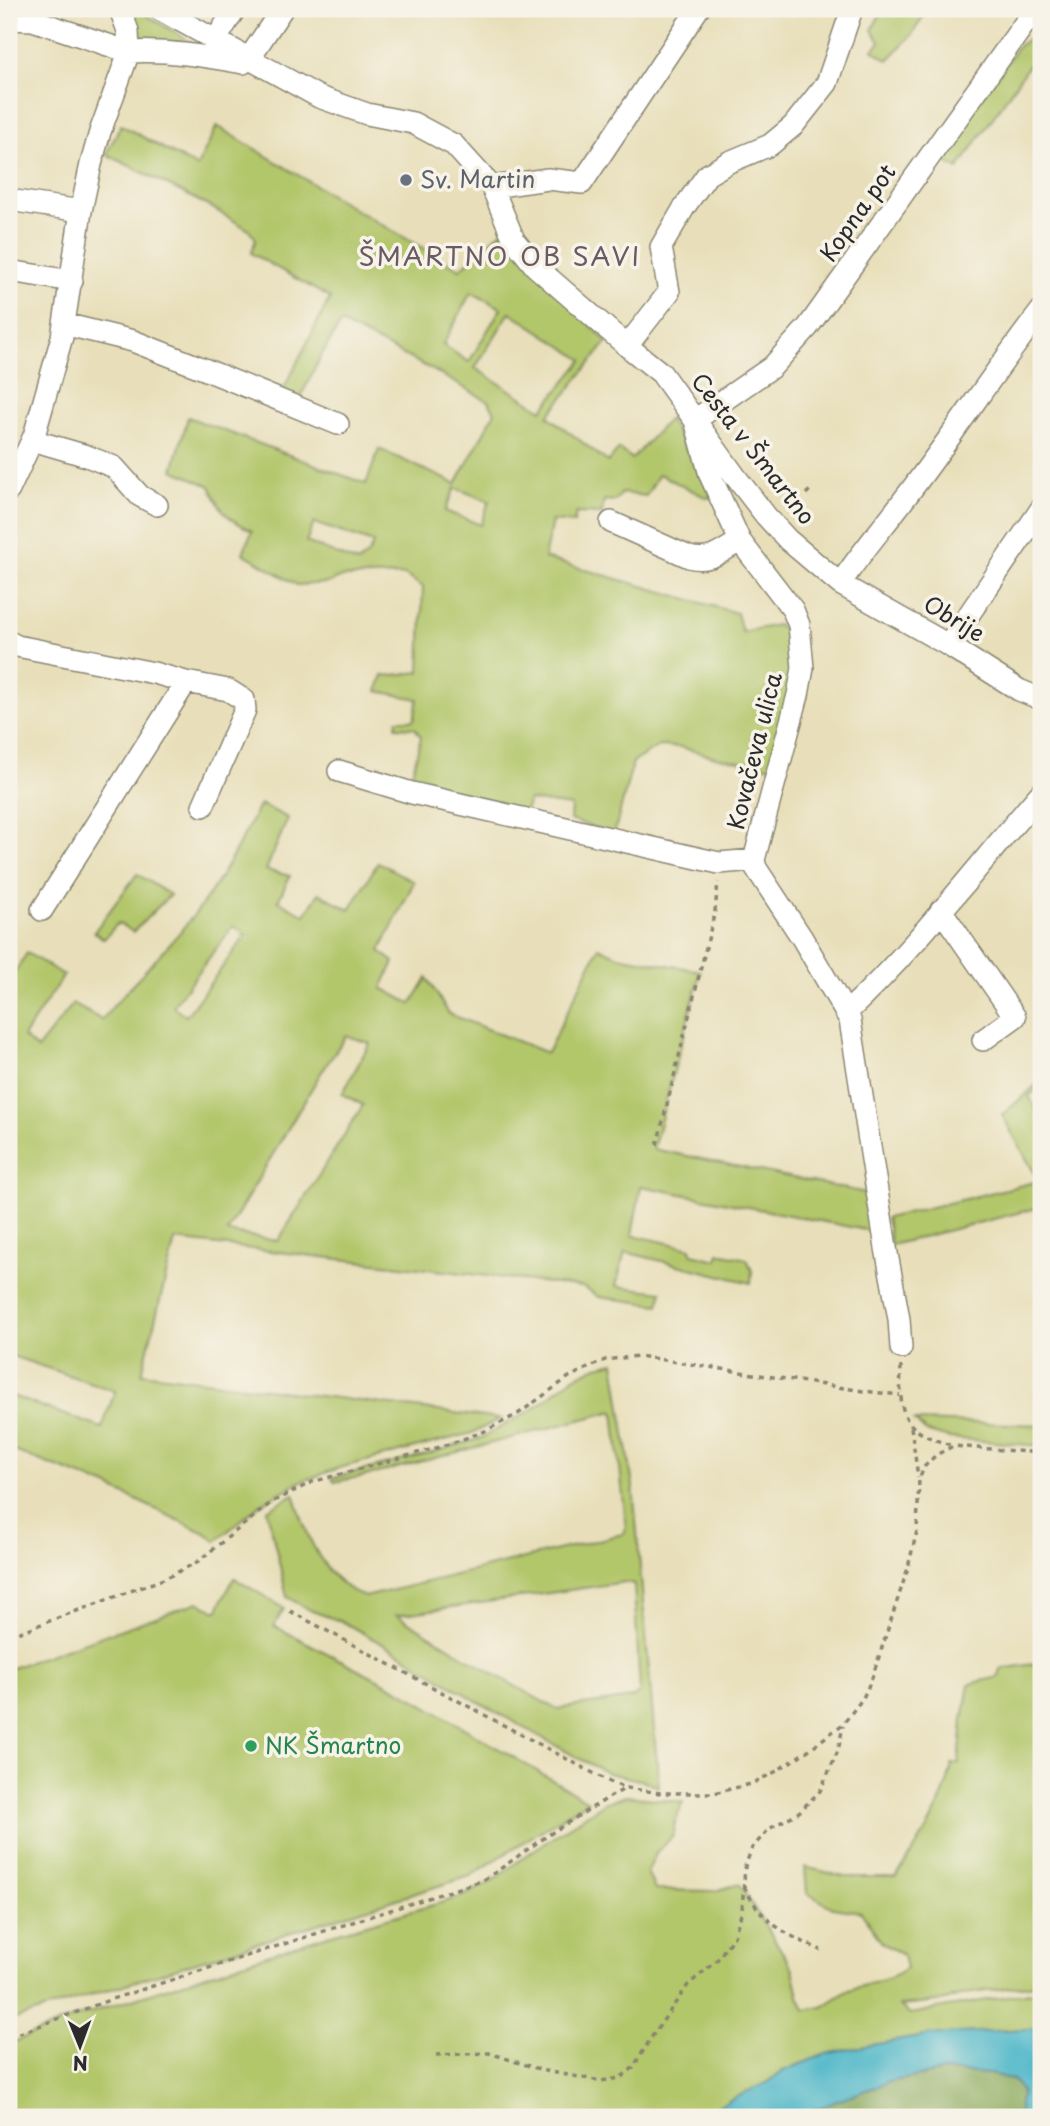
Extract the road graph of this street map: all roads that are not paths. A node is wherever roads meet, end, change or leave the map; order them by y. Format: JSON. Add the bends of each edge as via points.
{"nodes":[{"id":1,"x":120,"y":9,"type":"edge"},
{"id":2,"x":159,"y":9,"type":"edge"},
{"id":3,"x":235,"y":9,"type":"edge"},
{"id":4,"x":282,"y":9,"type":"edge"},
{"id":5,"x":698,"y":9,"type":"edge"},
{"id":6,"x":852,"y":9,"type":"edge"},
{"id":7,"x":1034,"y":9,"type":"edge"},
{"id":8,"x":9,"y":19,"type":"edge"},
{"id":9,"x":215,"y":41,"type":"junction"},
{"id":10,"x":129,"y":52,"type":"junction"},
{"id":11,"x":254,"y":63,"type":"junction"},
{"id":12,"x":492,"y":187,"type":"junction"},
{"id":13,"x":9,"y":200,"type":"edge"},
{"id":14,"x":81,"y":211,"type":"junction"},
{"id":15,"x":9,"y":271,"type":"edge"},
{"id":16,"x":72,"y":281,"type":"junction"},
{"id":17,"x":1041,"y":311,"type":"edge"},
{"id":18,"x":64,"y":324,"type":"junction"},
{"id":19,"x":627,"y":346,"type":"junction"},
{"id":20,"x":695,"y":419,"type":"junction"},
{"id":21,"x":338,"y":424,"type":"dead end"},
{"id":22,"x":32,"y":440,"type":"junction"},
{"id":23,"x":9,"y":490,"type":"edge"},
{"id":24,"x":157,"y":505,"type":"dead end"},
{"id":25,"x":1041,"y":509,"type":"edge"},
{"id":26,"x":611,"y":522,"type":"dead end"},
{"id":27,"x":740,"y":541,"type":"junction"},
{"id":28,"x":840,"y":584,"type":"junction"},
{"id":29,"x":9,"y":642,"type":"edge"},
{"id":30,"x":948,"y":645,"type":"junction"},
{"id":31,"x":186,"y":682,"type":"junction"},
{"id":32,"x":1041,"y":699,"type":"edge"},
{"id":33,"x":339,"y":771,"type":"dead end"},
{"id":34,"x":1040,"y":795,"type":"edge"},
{"id":35,"x":203,"y":806,"type":"dead end"},
{"id":36,"x":754,"y":860,"type":"junction"},
{"id":37,"x":42,"y":910,"type":"dead end"},
{"id":38,"x":941,"y":910,"type":"junction"},
{"id":39,"x":846,"y":1013,"type":"junction"},
{"id":40,"x":983,"y":1040,"type":"dead end"},
{"id":41,"x":901,"y":1348,"type":"road end"}],
"edges":[{"from":1,"to":10,"type":"street"},
{"from":2,"to":9,"type":"street","name":"Cesta v Šmartno"},
{"from":3,"to":9,"type":"street"},
{"from":4,"to":11,"type":"street"},
{"from":5,"to":12,"type":"street","via":[[582,183],[548,179]]},
{"from":6,"to":19,"type":"street","via":[[827,83],[793,126],[770,145],[707,175],[684,206],[661,247],[670,292]]},
{"from":7,"to":20,"type":"street","name":"Kopna pot","via":[[808,327],[772,367]]},
{"from":8,"to":10,"type":"street","via":[[33,20]]},
{"from":9,"to":11,"type":"street","name":"Cesta v Šmartno"},
{"from":10,"to":11,"type":"street","via":[[171,52]]},
{"from":10,"to":14,"type":"street","via":[[100,132]]},
{"from":11,"to":12,"type":"street","name":"Cesta v Šmartno","via":[[319,97],[367,114],[413,123],[454,145]]},
{"from":12,"to":19,"type":"street","name":"Cesta v Šmartno","via":[[514,240],[535,266]]},
{"from":13,"to":14,"type":"street"},
{"from":14,"to":16,"type":"street"},
{"from":15,"to":16,"type":"street"},
{"from":16,"to":18,"type":"street"},
{"from":17,"to":28,"type":"street"},
{"from":18,"to":21,"type":"street","via":[[133,341]]},
{"from":18,"to":22,"type":"street"},
{"from":19,"to":20,"type":"street","name":"Cesta v Šmartno","via":[[661,373]]},
{"from":20,"to":27,"type":"street","name":"Kovačeva ulica","via":[[710,475]]},
{"from":20,"to":28,"type":"street","name":"Cesta v Šmartno","via":[[766,516]]},
{"from":22,"to":23,"type":"street"},
{"from":22,"to":24,"type":"street","via":[[114,467],[141,496]]},
{"from":25,"to":30,"type":"street"},
{"from":26,"to":27,"type":"street","via":[[700,560]]},
{"from":27,"to":36,"type":"street","name":"Kovačeva ulica","via":[[793,610],[803,668]]},
{"from":28,"to":30,"type":"street","name":"Obrije"},
{"from":29,"to":31,"type":"street"},
{"from":30,"to":32,"type":"street","name":"Obrije"},
{"from":31,"to":35,"type":"street","via":[[228,690],[244,700],[245,710]]},
{"from":31,"to":37,"type":"street"},
{"from":33,"to":36,"type":"street","via":[[412,793],[719,863]]},
{"from":34,"to":38,"type":"street"},
{"from":36,"to":39,"type":"street","name":"Kovačeva ulica"},
{"from":38,"to":39,"type":"street"},
{"from":38,"to":40,"type":"street","via":[[1015,1017]]},
{"from":39,"to":41,"type":"street","name":"Kovačeva ulica"}]}
